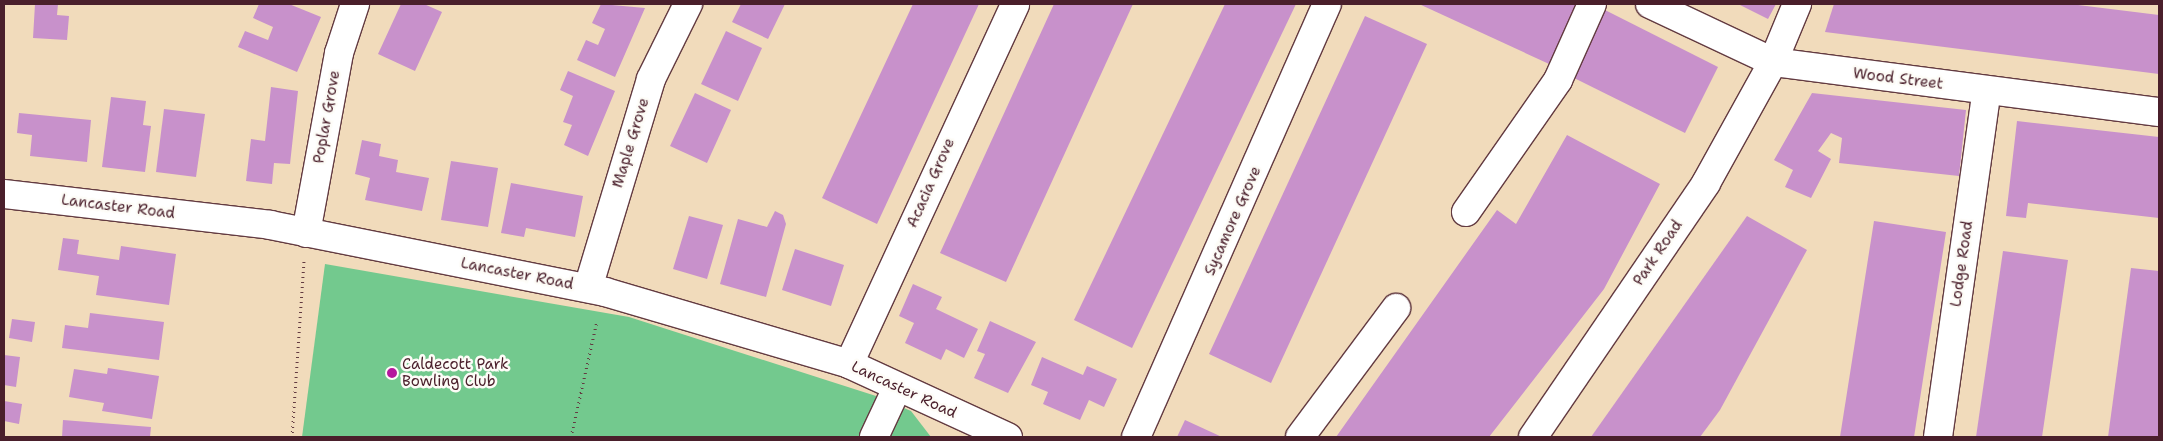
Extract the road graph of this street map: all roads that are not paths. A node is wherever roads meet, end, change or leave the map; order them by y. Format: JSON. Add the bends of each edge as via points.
{"nodes":[{"id":1,"x":355,"y":4,"type":"edge"},
{"id":2,"x":688,"y":4,"type":"edge"},
{"id":3,"x":1014,"y":4,"type":"edge"},
{"id":4,"x":1327,"y":4,"type":"edge"},
{"id":5,"x":1592,"y":4,"type":"edge"},
{"id":6,"x":1650,"y":4,"type":"edge"},
{"id":7,"x":1798,"y":4,"type":"edge"},
{"id":8,"x":1773,"y":62,"type":"junction"},
{"id":9,"x":1987,"y":90,"type":"junction"},
{"id":10,"x":2159,"y":112,"type":"edge"},
{"id":11,"x":4,"y":194,"type":"edge"},
{"id":12,"x":1466,"y":212,"type":"dead end"},
{"id":13,"x":306,"y":233,"type":"junction"},
{"id":14,"x":596,"y":290,"type":"junction"},
{"id":15,"x":1396,"y":308,"type":"dead end"},
{"id":16,"x":849,"y":364,"type":"junction"},
{"id":17,"x":897,"y":388,"type":"junction"},
{"id":18,"x":874,"y":437,"type":"edge"},
{"id":19,"x":1008,"y":437,"type":"edge"},
{"id":20,"x":1136,"y":437,"type":"edge"},
{"id":21,"x":1300,"y":437,"type":"edge"},
{"id":22,"x":1534,"y":437,"type":"edge"},
{"id":23,"x":1938,"y":437,"type":"edge"}],
"edges":[{"from":1,"to":13,"type":"street","name":"Poplar Grove","via":[[339,52]]},
{"from":2,"to":14,"type":"street","name":"Maple Grove","via":[[651,79]]},
{"from":3,"to":16,"type":"street","name":"Acacia Grove"},
{"from":4,"to":20,"type":"street","name":"Sycamore Grove"},
{"from":5,"to":12,"type":"street","via":[[1558,80]]},
{"from":6,"to":8,"type":"street","name":"Wood Street"},
{"from":7,"to":8,"type":"street","name":"Park Road"},
{"from":8,"to":9,"type":"street","name":"Wood Street"},
{"from":8,"to":22,"type":"street","name":"Park Road","via":[[1706,182]]},
{"from":9,"to":10,"type":"street","name":"Wood Street"},
{"from":9,"to":23,"type":"street","name":"Lodge Road"},
{"from":11,"to":13,"type":"street","name":"Lancaster Road","via":[[270,225]]},
{"from":13,"to":14,"type":"street","name":"Lancaster Road"},
{"from":14,"to":16,"type":"street","name":"Lancaster Road"},
{"from":15,"to":21,"type":"street"},
{"from":16,"to":17,"type":"street","name":"Lancaster Road"},
{"from":17,"to":18,"type":"street"},
{"from":17,"to":19,"type":"street","name":"Lancaster Road"}]}
